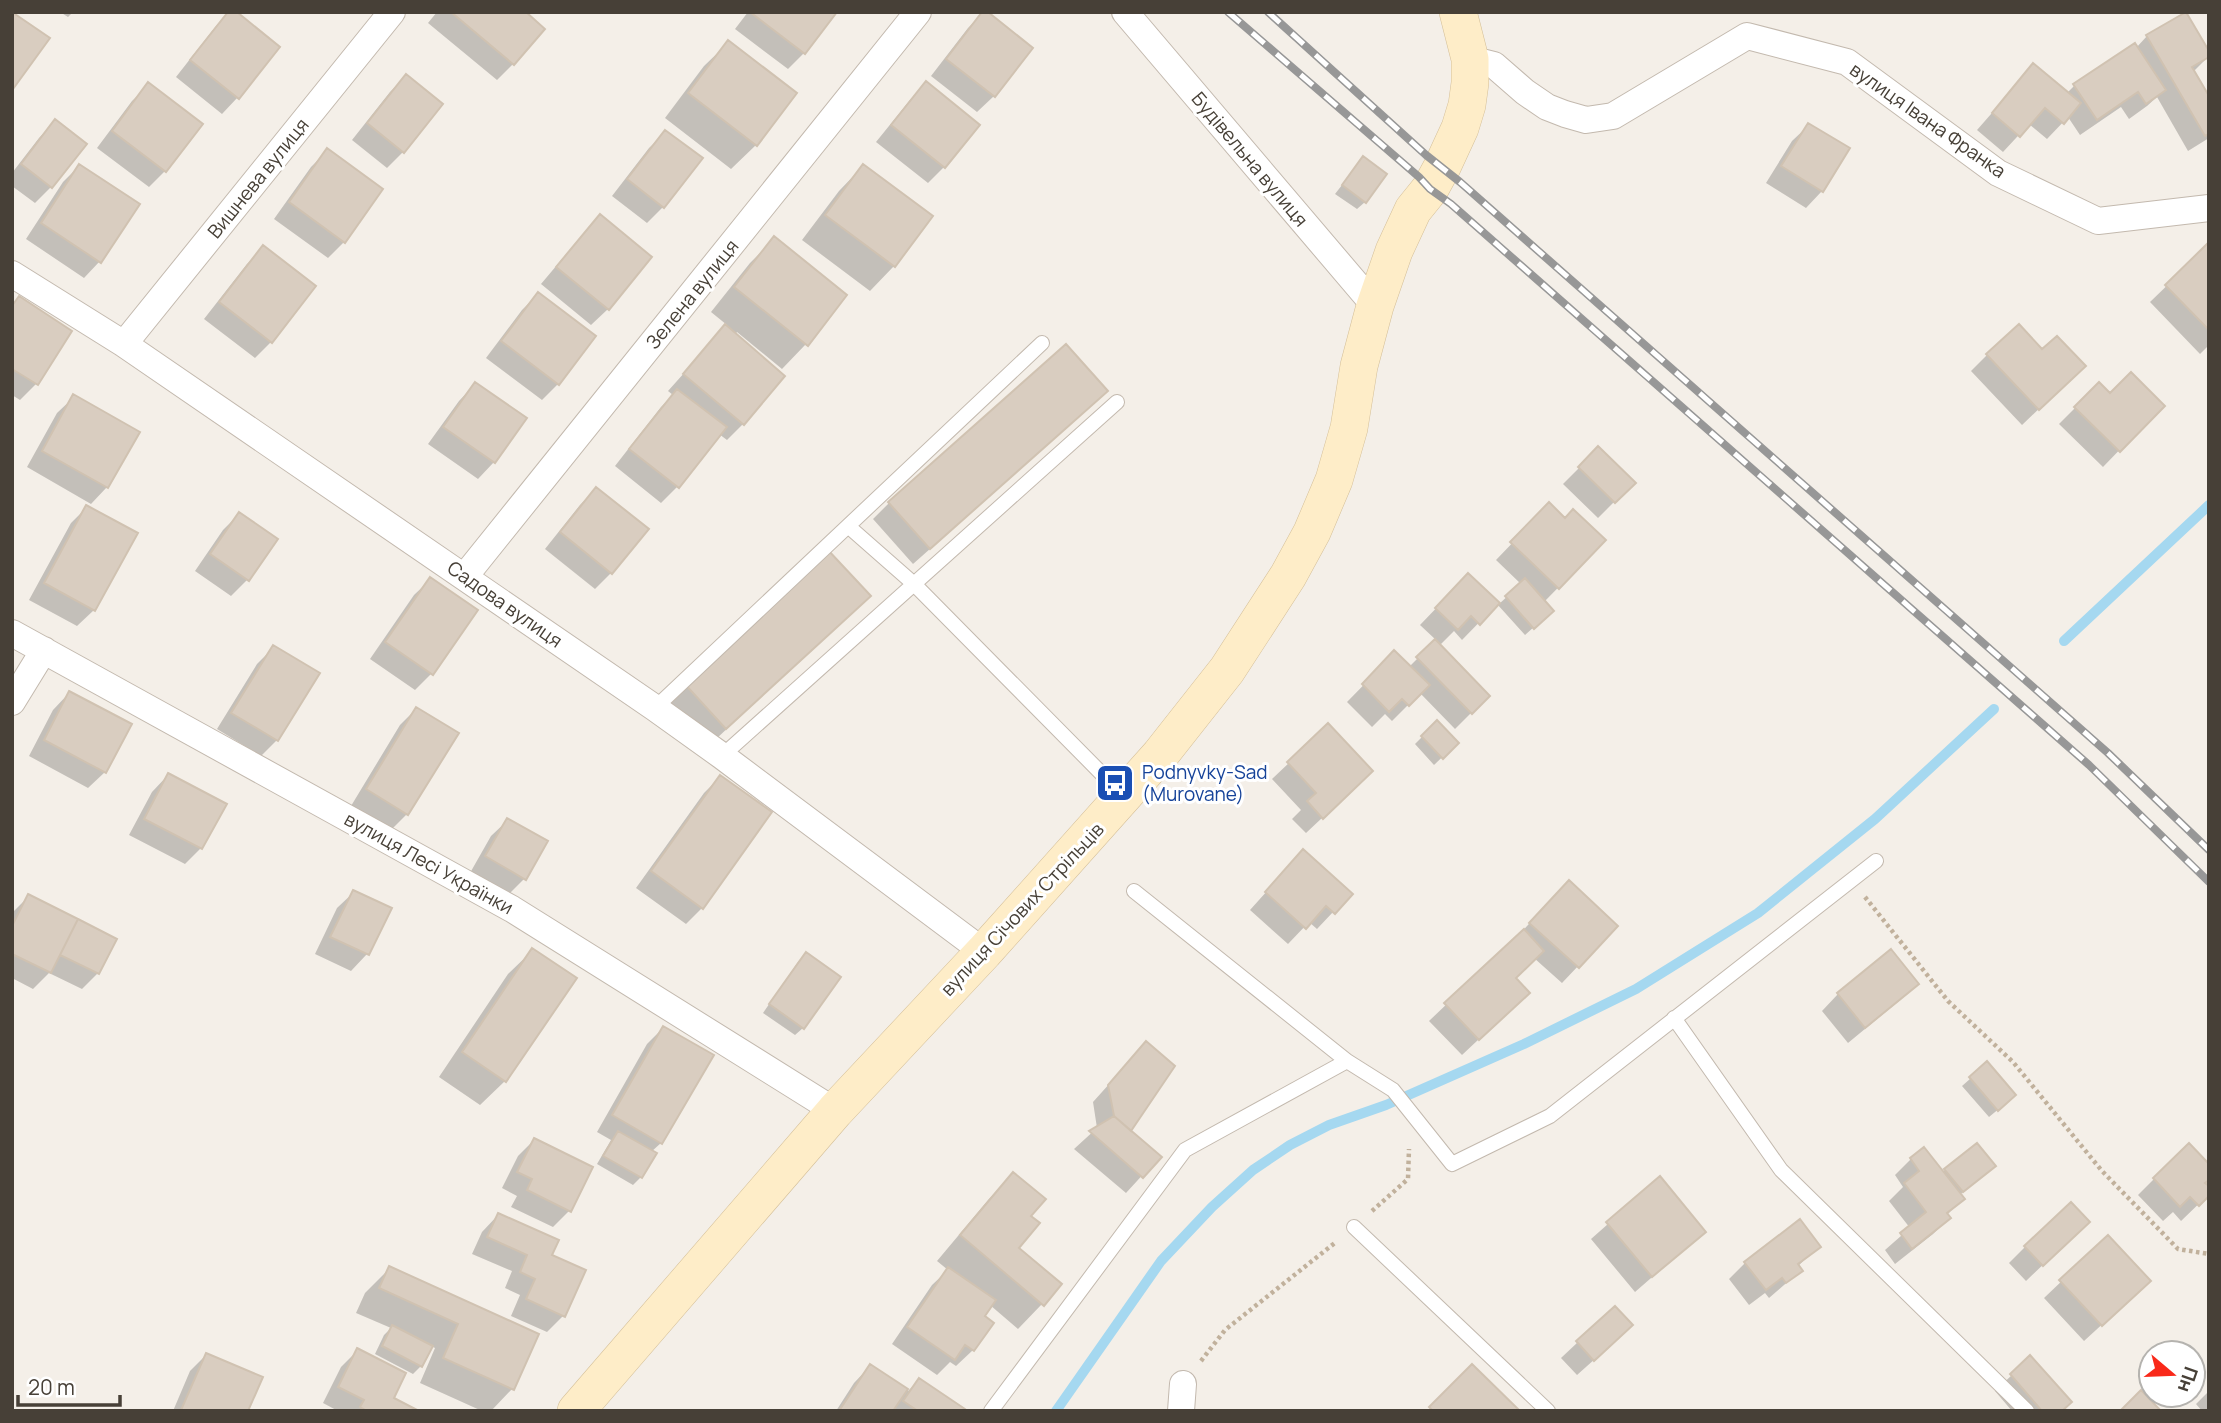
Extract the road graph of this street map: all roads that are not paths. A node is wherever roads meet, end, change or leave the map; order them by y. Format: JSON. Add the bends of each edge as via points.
{"nodes":[{"id":1,"x":392,"y":12,"type":"edge"},
{"id":2,"x":918,"y":12,"type":"edge"},
{"id":3,"x":1125,"y":12,"type":"edge"},
{"id":4,"x":1458,"y":12,"type":"edge"},
{"id":5,"x":1470,"y":59,"type":"junction"},
{"id":6,"x":2209,"y":208,"type":"edge"},
{"id":7,"x":12,"y":274,"type":"edge"},
{"id":8,"x":1375,"y":306,"type":"junction"},
{"id":9,"x":124,"y":344,"type":"junction"},
{"id":10,"x":1042,"y":344,"type":"dead end"},
{"id":11,"x":1117,"y":402,"type":"dead end"},
{"id":12,"x":848,"y":526,"type":"junction"},
{"id":13,"x":465,"y":576,"type":"junction"},
{"id":14,"x":914,"y":584,"type":"junction"},
{"id":15,"x":12,"y":633,"type":"edge"},
{"id":16,"x":44,"y":650,"type":"junction"},
{"id":17,"x":12,"y":702,"type":"edge"},
{"id":18,"x":654,"y":708,"type":"junction"},
{"id":19,"x":722,"y":756,"type":"junction"},
{"id":20,"x":1104,"y":776,"type":"dead end"},
{"id":21,"x":1876,"y":861,"type":"dead end"},
{"id":22,"x":1134,"y":891,"type":"dead end"},
{"id":23,"x":984,"y":952,"type":"junction"},
{"id":24,"x":1674,"y":1018,"type":"junction"},
{"id":25,"x":1347,"y":1061,"type":"junction"},
{"id":26,"x":835,"y":1111,"type":"junction"},
{"id":27,"x":1354,"y":1227,"type":"road end"},
{"id":28,"x":1183,"y":1384,"type":"road end"},
{"id":29,"x":576,"y":1411,"type":"edge"},
{"id":30,"x":991,"y":1411,"type":"edge"},
{"id":31,"x":1181,"y":1411,"type":"edge"},
{"id":32,"x":1548,"y":1411,"type":"edge"},
{"id":33,"x":2026,"y":1411,"type":"edge"}],
"edges":[{"from":1,"to":9,"type":"street","name":"Вишнева вулиця"},
{"from":2,"to":13,"type":"street","name":"Зелена вулиця"},
{"from":3,"to":8,"type":"street","name":"Будівельна вулиця"},
{"from":4,"to":5,"type":"street","name":"вулиця Січових Стрільців"},
{"from":5,"to":6,"type":"street","name":"вулиця Івана Франка","via":[[1494,65],[1547,107],[1586,120],[1613,116],[1747,36],[1847,62],[1998,173],[2098,221]]},
{"from":5,"to":8,"type":"street","name":"вулиця Січових Стрільців","via":[[1467,105],[1460,128],[1430,190],[1413,211]]},
{"from":7,"to":9,"type":"street","name":"Садова вулиця"},
{"from":8,"to":23,"type":"street","name":"вулиця Січових Стрільців","via":[[1334,480],[1288,576],[1227,670],[1160,755]]},
{"from":9,"to":13,"type":"street","name":"Садова вулиця"},
{"from":10,"to":12,"type":"lane"},
{"from":11,"to":14,"type":"lane"},
{"from":12,"to":14,"type":"lane"},
{"from":12,"to":18,"type":"lane"},
{"from":13,"to":18,"type":"street","name":"Садова вулиця"},
{"from":14,"to":19,"type":"lane"},
{"from":14,"to":20,"type":"lane"},
{"from":15,"to":16,"type":"street","name":"вулиця Лесі Українки"},
{"from":16,"to":17,"type":"street"},
{"from":16,"to":26,"type":"street","name":"вулиця Лесі Українки","via":[[512,909]]},
{"from":18,"to":19,"type":"street","name":"Садова вулиця"},
{"from":19,"to":23,"type":"street","name":"Садова вулиця"},
{"from":21,"to":24,"type":"lane"},
{"from":22,"to":25,"type":"lane"},
{"from":23,"to":26,"type":"street","name":"вулиця Січових Стрільців"},
{"from":24,"to":25,"type":"lane","via":[[1550,1116],[1452,1164],[1394,1090]]},
{"from":24,"to":33,"type":"lane","via":[[1781,1170]]},
{"from":25,"to":30,"type":"lane","via":[[1185,1150]]},
{"from":26,"to":29,"type":"street","name":"вулиця Січових Стрільців"},
{"from":27,"to":32,"type":"lane"},
{"from":28,"to":31,"type":"street"}]}
